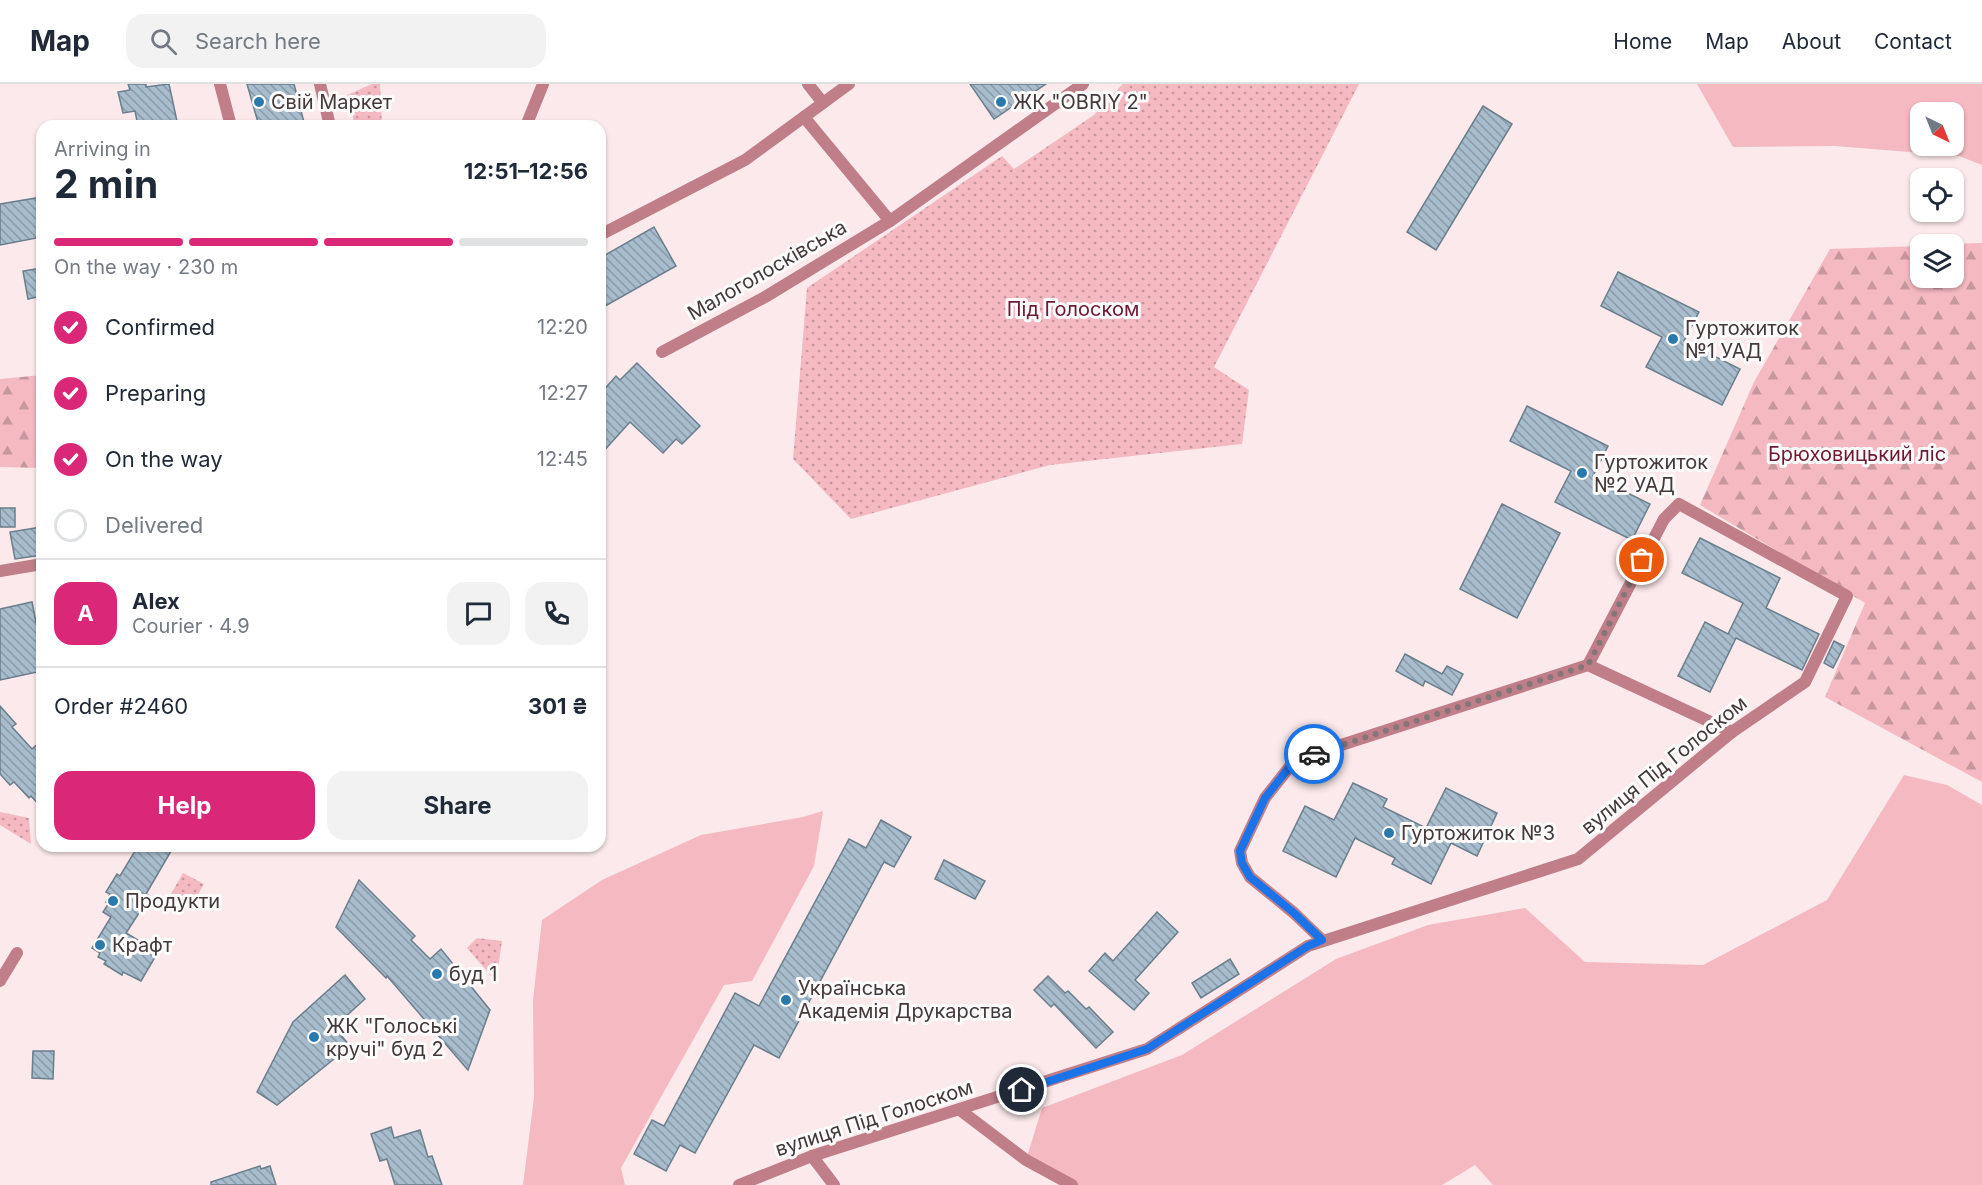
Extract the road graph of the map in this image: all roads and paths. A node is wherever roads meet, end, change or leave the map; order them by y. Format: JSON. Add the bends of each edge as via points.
{"nodes":[{"id":1,"x":220,"y":84,"type":"edge"},
{"id":2,"x":320,"y":84,"type":"edge"},
{"id":3,"x":543,"y":84,"type":"edge"},
{"id":4,"x":808,"y":84,"type":"edge"},
{"id":5,"x":849,"y":84,"type":"edge"},
{"id":6,"x":1083,"y":84,"type":"edge"},
{"id":7,"x":823,"y":103,"type":"junction"},
{"id":8,"x":804,"y":117,"type":"junction"},
{"id":9,"x":229,"y":120,"type":"edge"},
{"id":10,"x":329,"y":120,"type":"edge"},
{"id":11,"x":528,"y":120,"type":"edge"},
{"id":12,"x":890,"y":221,"type":"junction"},
{"id":13,"x":606,"y":232,"type":"edge"},
{"id":14,"x":662,"y":352,"type":"dead end"},
{"id":15,"x":36,"y":565,"type":"edge"},
{"id":16,"x":0,"y":571,"type":"edge"},
{"id":17,"x":1588,"y":665,"type":"junction"},
{"id":18,"x":1732,"y":732,"type":"junction"},
{"id":19,"x":1322,"y":940,"type":"junction"},
{"id":20,"x":17,"y":953,"type":"dead end"},
{"id":21,"x":0,"y":981,"type":"edge"},
{"id":22,"x":960,"y":1110,"type":"junction"},
{"id":23,"x":812,"y":1156,"type":"junction"},
{"id":24,"x":739,"y":1185,"type":"edge"},
{"id":25,"x":834,"y":1185,"type":"edge"},
{"id":26,"x":1072,"y":1185,"type":"edge"}],
"edges":[{"from":1,"to":9,"type":"street"},
{"from":2,"to":10,"type":"street"},
{"from":3,"to":11,"type":"street"},
{"from":4,"to":7,"type":"street"},
{"from":5,"to":7,"type":"street"},
{"from":6,"to":12,"type":"street","name":"Малоголосківська"},
{"from":7,"to":8,"type":"street"},
{"from":8,"to":12,"type":"street"},
{"from":8,"to":13,"type":"street","via":[[745,160]]},
{"from":12,"to":14,"type":"street","name":"Малоголосківська","via":[[765,297]]},
{"from":15,"to":16,"type":"street"},
{"from":17,"to":18,"type":"street"},
{"from":17,"to":18,"type":"street","name":"вулиця Під Голоском","via":[[1664,519],[1679,504],[1847,596],[1805,682]]},
{"from":17,"to":19,"type":"street","via":[[1295,760],[1265,798],[1240,851],[1250,877]]},
{"from":18,"to":19,"type":"street","name":"вулиця Під Голоском","via":[[1578,859]]},
{"from":19,"to":22,"type":"street","name":"вулиця Під Голоском","via":[[1147,1049]]},
{"from":20,"to":21,"type":"street"},
{"from":22,"to":23,"type":"street","name":"вулиця Під Голоском"},
{"from":22,"to":26,"type":"street","via":[[1026,1160]]},
{"from":23,"to":24,"type":"street","name":"вулиця Під Голоском"},
{"from":23,"to":25,"type":"street"}]}
